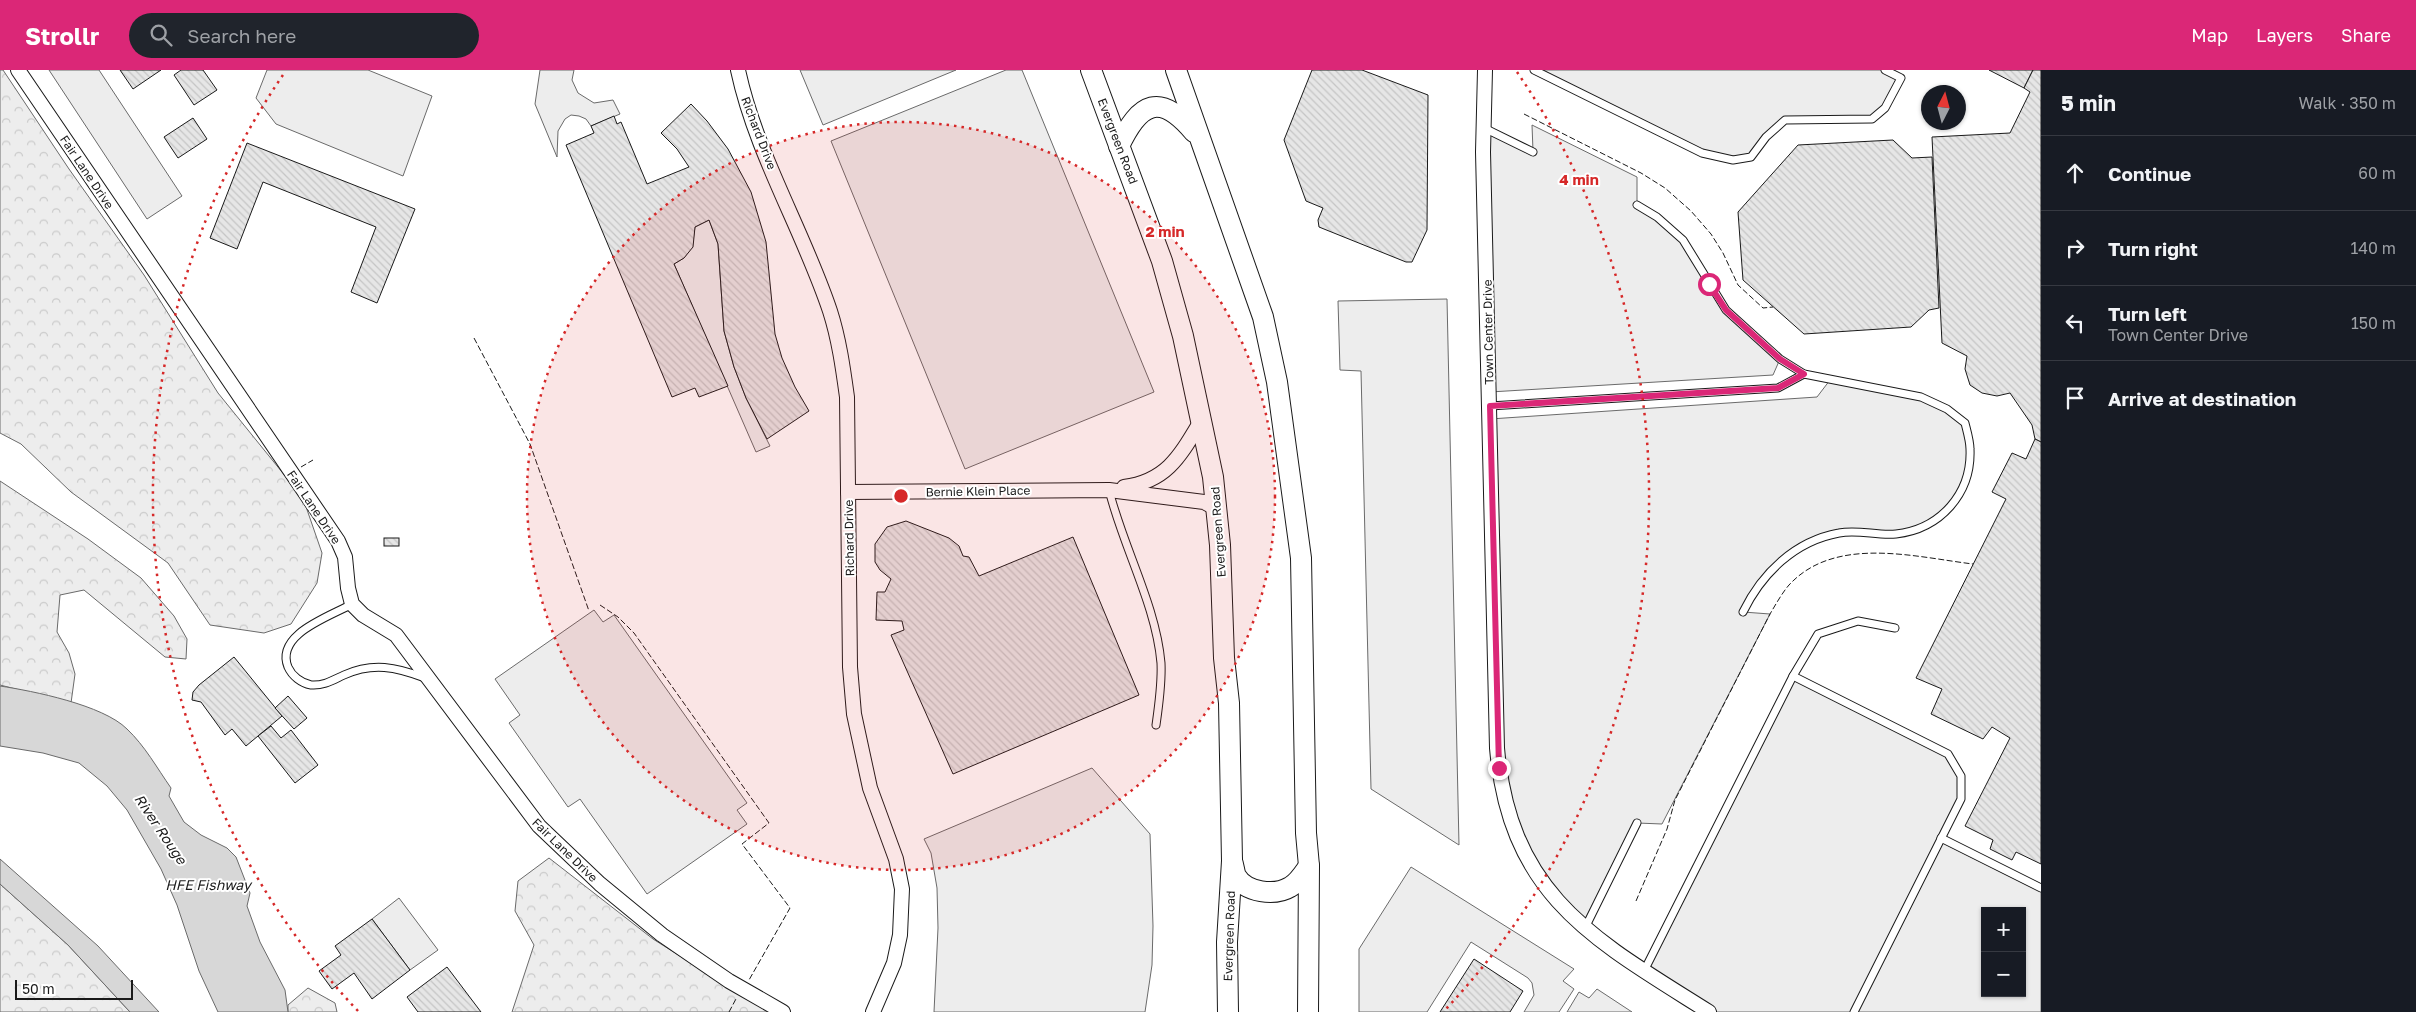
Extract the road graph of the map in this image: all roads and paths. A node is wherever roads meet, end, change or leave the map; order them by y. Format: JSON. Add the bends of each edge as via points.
{"nodes":[{"id":1,"x":18,"y":70,"type":"edge"},
{"id":2,"x":738,"y":70,"type":"edge"},
{"id":3,"x":1091,"y":70,"type":"edge"},
{"id":4,"x":1176,"y":70,"type":"edge"},
{"id":5,"x":1485,"y":70,"type":"edge"},
{"id":6,"x":1534,"y":70,"type":"edge"},
{"id":7,"x":1885,"y":70,"type":"edge"},
{"id":8,"x":1483,"y":128,"type":"junction"},
{"id":9,"x":1200,"y":139,"type":"junction"},
{"id":10,"x":1119,"y":146,"type":"junction"},
{"id":11,"x":1533,"y":152,"type":"dead end"},
{"id":12,"x":1637,"y":205,"type":"dead end"},
{"id":13,"x":1804,"y":374,"type":"junction"},
{"id":14,"x":1490,"y":406,"type":"junction"},
{"id":15,"x":1201,"y":421,"type":"junction"},
{"id":16,"x":1109,"y":490,"type":"junction"},
{"id":17,"x":848,"y":492,"type":"junction"},
{"id":18,"x":1217,"y":509,"type":"junction"},
{"id":19,"x":352,"y":604,"type":"junction"},
{"id":20,"x":1743,"y":612,"type":"dead end"},
{"id":21,"x":1895,"y":628,"type":"dead end"},
{"id":22,"x":1793,"y":676,"type":"junction"},
{"id":23,"x":429,"y":679,"type":"junction"},
{"id":24,"x":1156,"y":724,"type":"dead end"},
{"id":25,"x":1637,"y":823,"type":"dead end"},
{"id":26,"x":1940,"y":838,"type":"junction"},
{"id":27,"x":1232,"y":861,"type":"junction"},
{"id":28,"x":1309,"y":866,"type":"junction"},
{"id":29,"x":2041,"y":888,"type":"edge"},
{"id":30,"x":1585,"y":928,"type":"junction"},
{"id":31,"x":1644,"y":971,"type":"junction"},
{"id":32,"x":783,"y":1012,"type":"edge"},
{"id":33,"x":873,"y":1012,"type":"edge"},
{"id":34,"x":1228,"y":1012,"type":"edge"},
{"id":35,"x":1308,"y":1012,"type":"edge"},
{"id":36,"x":1709,"y":1012,"type":"edge"},
{"id":37,"x":1854,"y":1012,"type":"edge"}],
"edges":[{"from":1,"to":19,"type":"street","name":"Fair Lane Drive","via":[[338,541],[345,557]]},
{"from":2,"to":17,"type":"street","name":"Richard Drive","via":[[752,119],[814,268],[837,338],[846,397]]},
{"from":3,"to":10,"type":"street","name":"Evergreen Road"},
{"from":4,"to":9,"type":"street"},
{"from":5,"to":8,"type":"street","name":"Town Center Drive"},
{"from":6,"to":7,"type":"lane","via":[[1702,153],[1733,160],[1751,156],[1785,120],[1872,119],[1885,108],[1901,78]]},
{"from":8,"to":11,"type":"lane"},
{"from":8,"to":14,"type":"street","name":"Town Center Drive"},
{"from":9,"to":10,"type":"street","via":[[1179,115],[1153,106],[1139,113],[1128,126]]},
{"from":9,"to":28,"type":"street","via":[[1263,317],[1279,391],[1301,558]]},
{"from":10,"to":15,"type":"street","name":"Evergreen Road","via":[[1162,261],[1183,336]]},
{"from":12,"to":13,"type":"lane","via":[[1657,217],[1683,240],[1726,310],[1780,359]]},
{"from":13,"to":14,"type":"lane","via":[[1778,388]]},
{"from":13,"to":20,"type":"lane","via":[[1921,397],[1947,409],[1965,423],[1970,449],[1964,481],[1953,506],[1940,518],[1917,529],[1894,534],[1840,533],[1787,555],[1761,581]]},
{"from":14,"to":30,"type":"street","name":"Town Center Drive","via":[[1497,740],[1502,789],[1516,833],[1536,872],[1556,900]]},
{"from":15,"to":16,"type":"street","name":"Bernie Klein Place","via":[[1177,460],[1153,480]]},
{"from":15,"to":18,"type":"street","name":"Evergreen Road"},
{"from":16,"to":17,"type":"street","name":"Bernie Klein Place"},
{"from":16,"to":18,"type":"street","name":"Bernie Klein Place","via":[[1204,502]]},
{"from":16,"to":24,"type":"lane","via":[[1116,521],[1155,632],[1161,689]]},
{"from":17,"to":33,"type":"street","name":"Richard Drive","via":[[850,667],[854,714],[870,788],[896,859],[902,889],[894,963]]},
{"from":18,"to":27,"type":"street","name":"Evergreen Road","via":[[1229,703]]},
{"from":19,"to":23,"type":"street","name":"Fair Lane Drive","via":[[363,615],[396,635]]},
{"from":19,"to":23,"type":"lane","via":[[300,631],[290,641],[285,652],[290,672],[311,684],[324,684],[364,667],[386,666]]},
{"from":21,"to":22,"type":"lane","via":[[1858,620],[1818,634]]},
{"from":22,"to":26,"type":"lane","via":[[1948,754],[1961,776],[1961,800]]},
{"from":22,"to":31,"type":"lane"},
{"from":23,"to":32,"type":"street","name":"Fair Lane Drive","via":[[518,800],[551,839],[662,935],[729,981]]},
{"from":25,"to":30,"type":"lane"},
{"from":26,"to":29,"type":"lane"},
{"from":26,"to":37,"type":"lane"},
{"from":27,"to":28,"type":"street","via":[[1236,877],[1262,892],[1276,892],[1291,886]]},
{"from":27,"to":34,"type":"street","name":"Evergreen Road","via":[[1227,942]]},
{"from":28,"to":35,"type":"street"},
{"from":30,"to":31,"type":"street","name":"Town Center Drive","via":[[1612,951]]},
{"from":31,"to":36,"type":"street","name":"Town Center Drive"}]}
